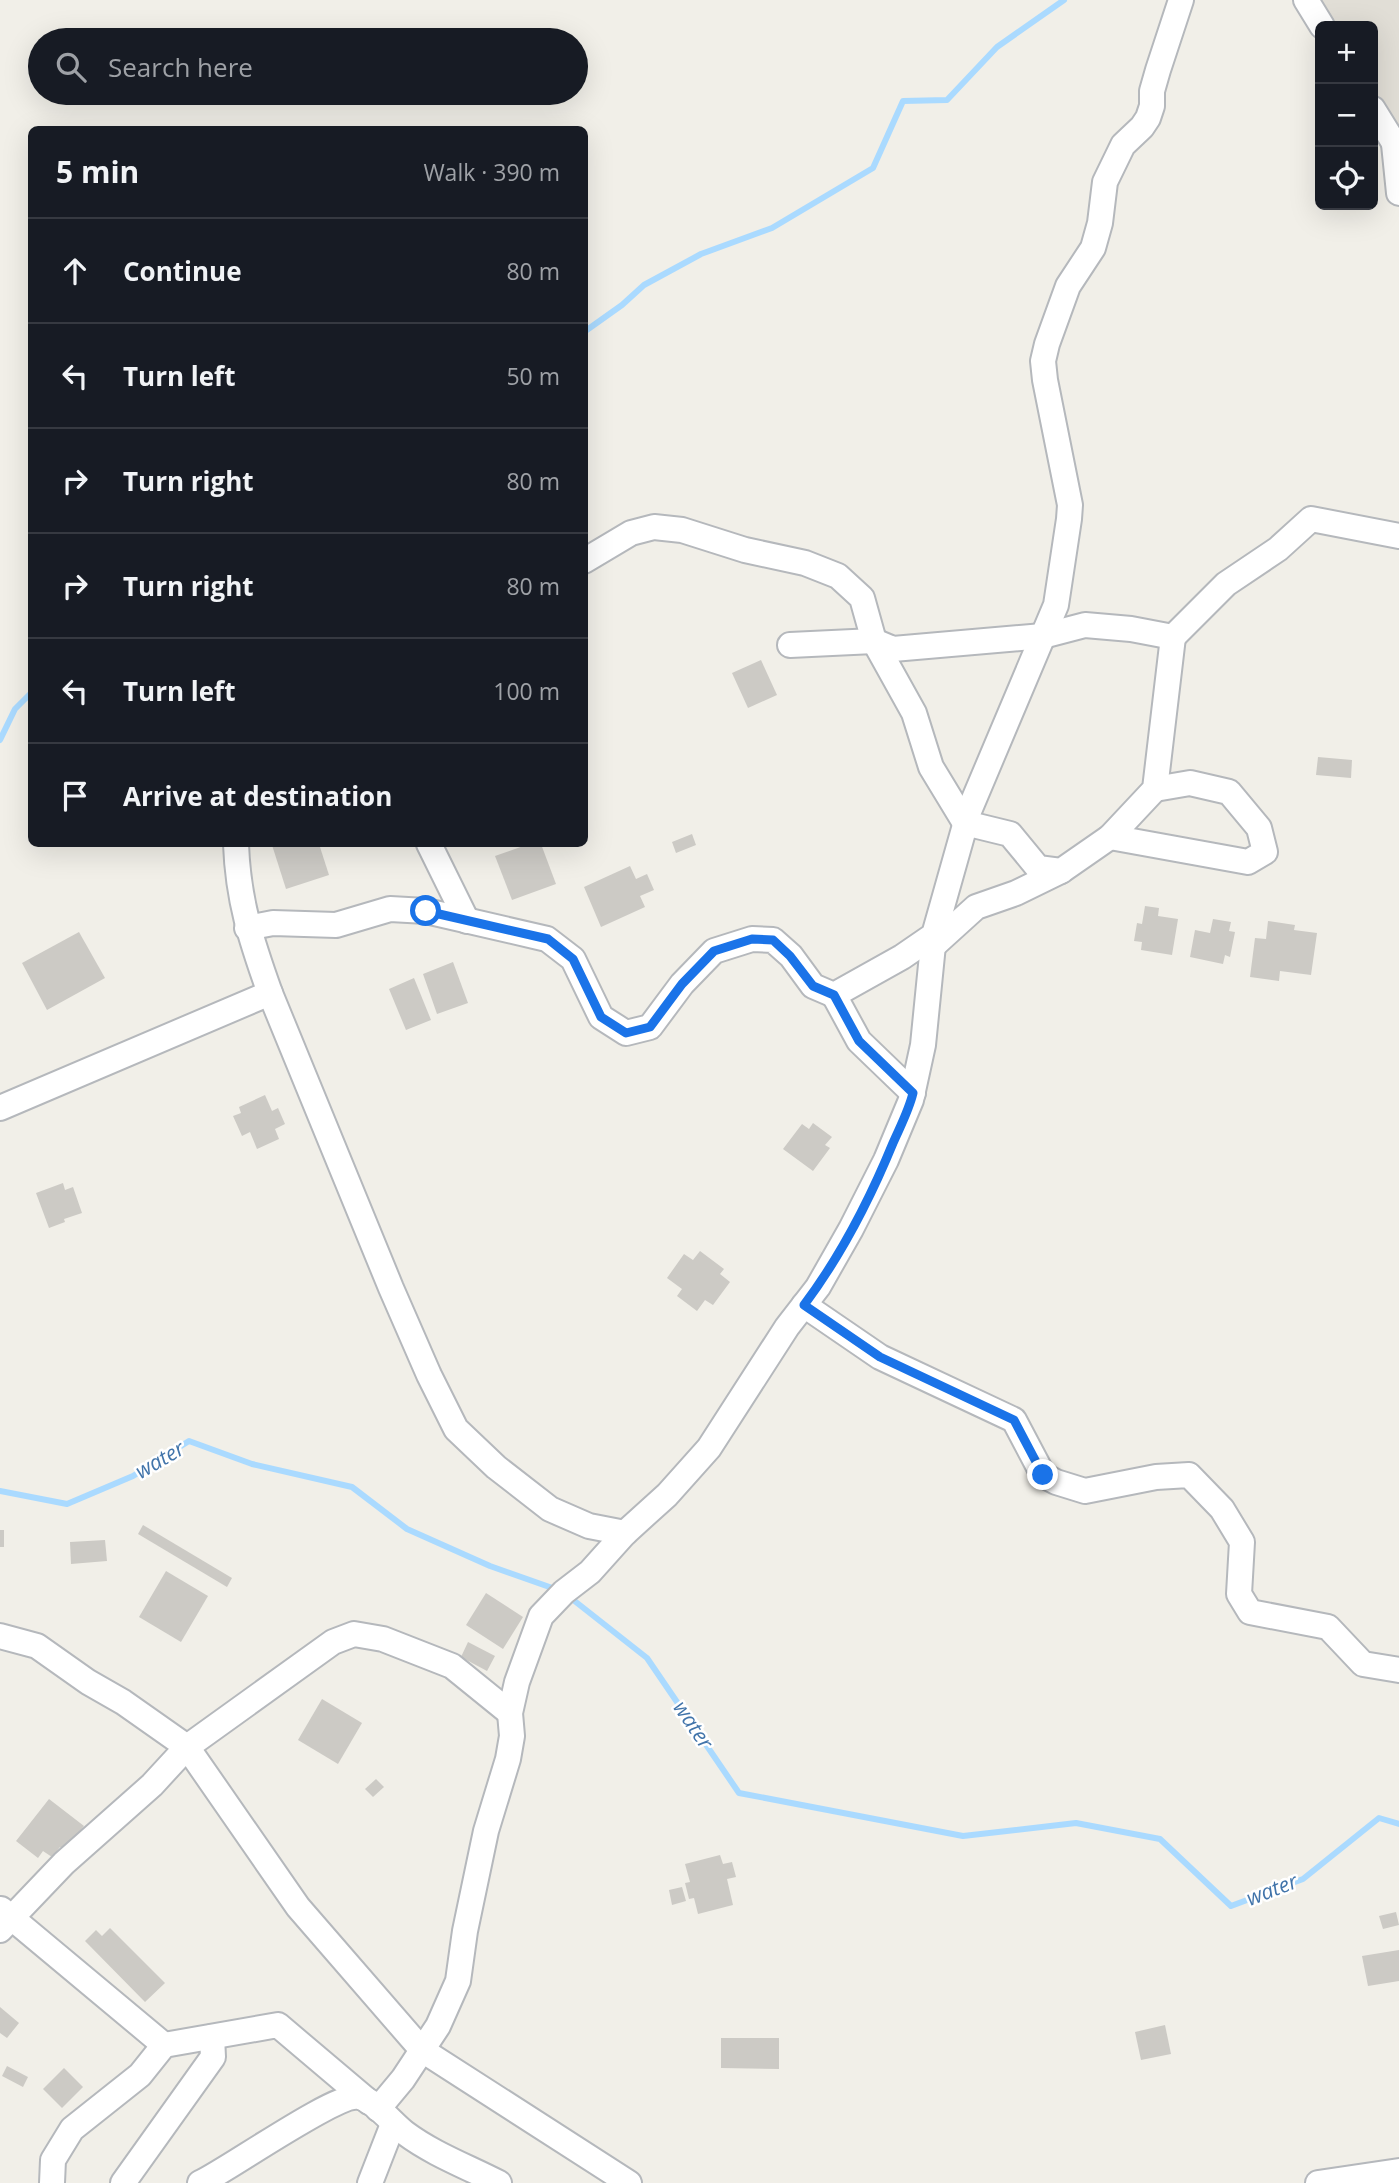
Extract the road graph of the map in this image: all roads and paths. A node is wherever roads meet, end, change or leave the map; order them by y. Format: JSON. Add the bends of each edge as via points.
{"nodes":[{"id":1,"x":1181,"y":0,"type":"edge"},
{"id":2,"x":1306,"y":0,"type":"edge"},
{"id":3,"x":1319,"y":21,"type":"edge"},
{"id":4,"x":1378,"y":117,"type":"edge"},
{"id":5,"x":1397,"y":147,"type":"edge"},
{"id":6,"x":1399,"y":193,"type":"edge"},
{"id":7,"x":1399,"y":536,"type":"edge"},
{"id":8,"x":588,"y":560,"type":"edge"},
{"id":9,"x":1043,"y":636,"type":"junction"},
{"id":10,"x":1173,"y":637,"type":"junction"},
{"id":11,"x":874,"y":641,"type":"junction"},
{"id":12,"x":790,"y":645,"type":"dead end"},
{"id":13,"x":1161,"y":737,"type":"junction"},
{"id":14,"x":1190,"y":783,"type":"junction"},
{"id":15,"x":1156,"y":789,"type":"junction"},
{"id":16,"x":965,"y":823,"type":"junction"},
{"id":17,"x":1110,"y":837,"type":"junction"},
{"id":18,"x":236,"y":847,"type":"edge"},
{"id":19,"x":430,"y":847,"type":"edge"},
{"id":20,"x":1061,"y":871,"type":"junction"},
{"id":21,"x":467,"y":921,"type":"junction"},
{"id":22,"x":247,"y":928,"type":"junction"},
{"id":23,"x":934,"y":941,"type":"junction"},
{"id":24,"x":270,"y":993,"type":"junction"},
{"id":25,"x":834,"y":995,"type":"junction"},
{"id":26,"x":913,"y":1093,"type":"junction"},
{"id":27,"x":0,"y":1108,"type":"edge"},
{"id":28,"x":804,"y":1305,"type":"junction"},
{"id":29,"x":625,"y":1533,"type":"junction"},
{"id":30,"x":0,"y":1636,"type":"edge"},
{"id":31,"x":1399,"y":1670,"type":"edge"},
{"id":32,"x":510,"y":1713,"type":"junction"},
{"id":33,"x":187,"y":1747,"type":"junction"},
{"id":34,"x":4,"y":1919,"type":"edge"},
{"id":35,"x":212,"y":2037,"type":"junction"},
{"id":36,"x":164,"y":2045,"type":"junction"},
{"id":37,"x":422,"y":2050,"type":"junction"},
{"id":38,"x":380,"y":2112,"type":"junction"},
{"id":39,"x":1399,"y":2171,"type":"edge"},
{"id":40,"x":52,"y":2183,"type":"edge"},
{"id":41,"x":123,"y":2183,"type":"edge"},
{"id":42,"x":200,"y":2183,"type":"edge"},
{"id":43,"x":370,"y":2183,"type":"edge"},
{"id":44,"x":499,"y":2183,"type":"edge"},
{"id":45,"x":629,"y":2183,"type":"edge"},
{"id":46,"x":1318,"y":2183,"type":"edge"}],
"edges":[{"from":1,"to":9,"type":"street","via":[[1148,118],[1124,145],[1105,182],[1093,248],[1068,286],[1043,361],[1070,505],[1056,605]]},
{"from":2,"to":3,"type":"street"},
{"from":4,"to":5,"type":"street"},
{"from":5,"to":6,"type":"street"},
{"from":7,"to":10,"type":"street","via":[[1311,519],[1278,550],[1226,584]]},
{"from":8,"to":11,"type":"street","via":[[631,533],[654,527],[682,530],[805,563],[838,576],[862,598]]},
{"from":9,"to":10,"type":"street","via":[[1085,625]]},
{"from":9,"to":11,"type":"street","via":[[893,649]]},
{"from":9,"to":16,"type":"street"},
{"from":10,"to":13,"type":"street"},
{"from":11,"to":12,"type":"street"},
{"from":11,"to":16,"type":"street","via":[[914,713],[931,767]]},
{"from":13,"to":14,"type":"street","via":[[1175,767]]},
{"from":13,"to":15,"type":"street"},
{"from":14,"to":15,"type":"street"},
{"from":14,"to":17,"type":"street","via":[[1229,792],[1259,828],[1265,852],[1248,862]]},
{"from":15,"to":17,"type":"street"},
{"from":16,"to":20,"type":"street","via":[[1010,834],[1038,868]]},
{"from":16,"to":23,"type":"street"},
{"from":17,"to":20,"type":"street"},
{"from":18,"to":22,"type":"street"},
{"from":19,"to":21,"type":"street"},
{"from":20,"to":23,"type":"street","via":[[976,907]]},
{"from":21,"to":22,"type":"street","via":[[426,911],[390,909],[336,925],[274,923]]},
{"from":21,"to":25,"type":"street","via":[[548,939],[573,959],[601,1017],[626,1033],[650,1027],[714,951],[752,939],[773,940],[813,986]]},
{"from":22,"to":24,"type":"street"},
{"from":23,"to":25,"type":"street"},
{"from":23,"to":26,"type":"street"},
{"from":24,"to":27,"type":"street"},
{"from":24,"to":29,"type":"street","via":[[391,1288],[456,1429],[550,1509],[589,1526]]},
{"from":25,"to":26,"type":"street","via":[[859,1041]]},
{"from":26,"to":28,"type":"street","via":[[872,1189]]},
{"from":28,"to":29,"type":"street","via":[[709,1448]]},
{"from":28,"to":31,"type":"street","via":[[880,1357],[1014,1420],[1043,1475],[1056,1482],[1085,1490],[1189,1475],[1222,1509],[1242,1542],[1238,1594],[1250,1612],[1328,1627],[1363,1664]]},
{"from":29,"to":32,"type":"street","via":[[541,1616]]},
{"from":30,"to":33,"type":"street","via":[[37,1646]]},
{"from":32,"to":33,"type":"street","via":[[452,1666],[383,1639],[354,1634],[333,1642]]},
{"from":32,"to":37,"type":"street","via":[[508,1759],[486,1831],[458,1981]]},
{"from":33,"to":34,"type":"street","via":[[152,1785]]},
{"from":33,"to":37,"type":"street","via":[[298,1907]]},
{"from":34,"to":36,"type":"street"},
{"from":35,"to":36,"type":"street"},
{"from":35,"to":38,"type":"street","via":[[278,2025]]},
{"from":35,"to":41,"type":"street","via":[[213,2057]]},
{"from":36,"to":40,"type":"street","via":[[140,2074],[72,2130],[53,2161]]},
{"from":37,"to":38,"type":"street"},
{"from":37,"to":45,"type":"street"},
{"from":38,"to":42,"type":"street","via":[[358,2096],[345,2099]]},
{"from":38,"to":43,"type":"street"},
{"from":38,"to":44,"type":"street","via":[[417,2142]]},
{"from":39,"to":46,"type":"street"}]}
